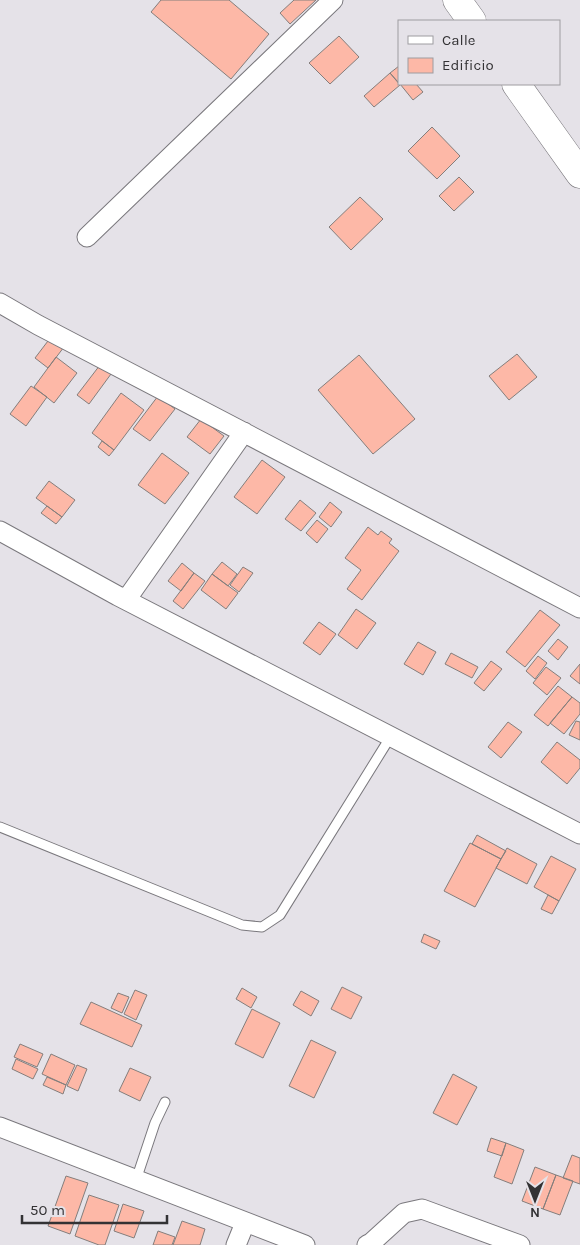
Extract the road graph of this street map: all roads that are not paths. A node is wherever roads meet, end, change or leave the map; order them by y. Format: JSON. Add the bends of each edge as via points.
{"nodes":[{"id":1,"x":333,"y":0,"type":"edge"},
{"id":2,"x":457,"y":0,"type":"edge"},
{"id":3,"x":471,"y":20,"type":"edge"},
{"id":4,"x":517,"y":85,"type":"edge"},
{"id":5,"x":580,"y":174,"type":"edge"},
{"id":6,"x":87,"y":237,"type":"dead end"},
{"id":7,"x":0,"y":302,"type":"edge"},
{"id":8,"x":244,"y":432,"type":"junction"},
{"id":9,"x":0,"y":531,"type":"edge"},
{"id":10,"x":126,"y":600,"type":"junction"},
{"id":11,"x":580,"y":608,"type":"edge"},
{"id":12,"x":391,"y":736,"type":"junction"},
{"id":13,"x":0,"y":827,"type":"edge"},
{"id":14,"x":580,"y":834,"type":"edge"},
{"id":15,"x":165,"y":1102,"type":"dead end"},
{"id":16,"x":0,"y":1127,"type":"edge"},
{"id":17,"x":136,"y":1180,"type":"junction"},
{"id":18,"x":245,"y":1223,"type":"junction"},
{"id":19,"x":236,"y":1245,"type":"edge"},
{"id":20,"x":305,"y":1245,"type":"edge"},
{"id":21,"x":367,"y":1245,"type":"edge"},
{"id":22,"x":520,"y":1245,"type":"edge"}],
"edges":[{"from":1,"to":6,"type":"street"},
{"from":2,"to":3,"type":"main road"},
{"from":4,"to":5,"type":"main road"},
{"from":7,"to":8,"type":"street"},
{"from":8,"to":10,"type":"street"},
{"from":8,"to":11,"type":"street"},
{"from":9,"to":10,"type":"street"},
{"from":10,"to":12,"type":"street"},
{"from":12,"to":13,"type":"lane","via":[[280,915],[262,927],[242,925]]},
{"from":12,"to":14,"type":"street"},
{"from":15,"to":17,"type":"lane"},
{"from":16,"to":17,"type":"street"},
{"from":17,"to":18,"type":"street"},
{"from":18,"to":19,"type":"street"},
{"from":18,"to":20,"type":"street"},
{"from":21,"to":22,"type":"street","via":[[404,1213],[422,1209]]}]}
